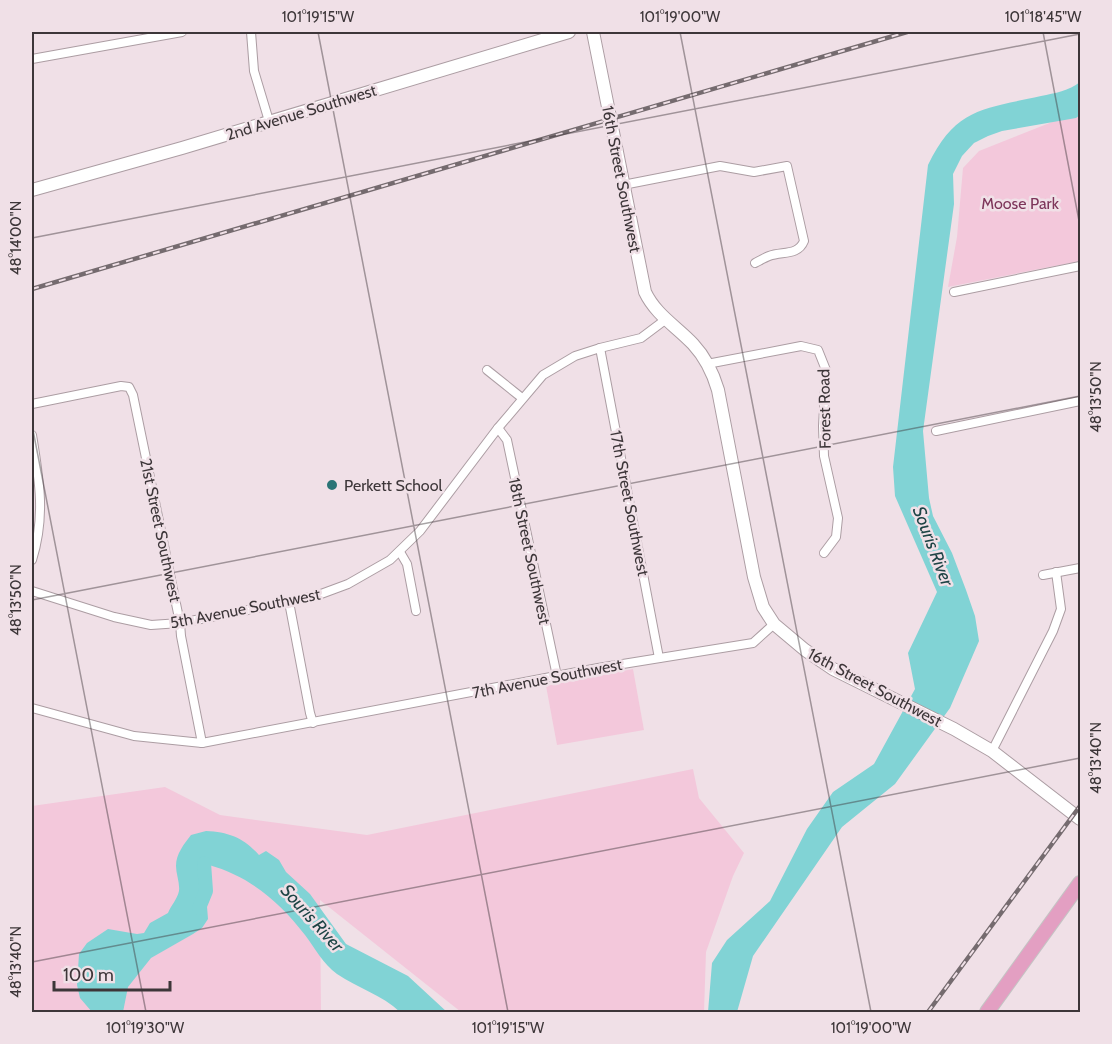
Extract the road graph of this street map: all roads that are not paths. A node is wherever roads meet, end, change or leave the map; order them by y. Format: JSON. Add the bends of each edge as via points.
{"nodes":[{"id":1,"x":182,"y":32,"type":"edge"},
{"id":2,"x":251,"y":32,"type":"edge"},
{"id":3,"x":569,"y":32,"type":"edge"},
{"id":4,"x":593,"y":32,"type":"edge"},
{"id":5,"x":32,"y":59,"type":"edge"},
{"id":6,"x":269,"y":121,"type":"junction"},
{"id":7,"x":623,"y":185,"type":"junction"},
{"id":8,"x":32,"y":190,"type":"edge"},
{"id":9,"x":755,"y":263,"type":"dead end"},
{"id":10,"x":1080,"y":266,"type":"edge"},
{"id":11,"x":954,"y":292,"type":"dead end"},
{"id":12,"x":665,"y":320,"type":"junction"},
{"id":13,"x":600,"y":348,"type":"junction"},
{"id":14,"x":707,"y":364,"type":"junction"},
{"id":15,"x":488,"y":370,"type":"dead end"},
{"id":16,"x":522,"y":398,"type":"junction"},
{"id":17,"x":1080,"y":401,"type":"edge"},
{"id":18,"x":32,"y":404,"type":"edge"},
{"id":19,"x":498,"y":428,"type":"junction"},
{"id":20,"x":936,"y":431,"type":"dead end"},
{"id":21,"x":32,"y":435,"type":"edge"},
{"id":22,"x":400,"y":552,"type":"junction"},
{"id":23,"x":824,"y":553,"type":"dead end"},
{"id":24,"x":32,"y":560,"type":"edge"},
{"id":25,"x":1080,"y":568,"type":"edge"},
{"id":26,"x":1056,"y":572,"type":"junction"},
{"id":27,"x":1043,"y":575,"type":"dead end"},
{"id":28,"x":32,"y":591,"type":"edge"},
{"id":29,"x":289,"y":602,"type":"junction"},
{"id":30,"x":416,"y":611,"type":"dead end"},
{"id":31,"x":180,"y":623,"type":"junction"},
{"id":32,"x":774,"y":624,"type":"junction"},
{"id":33,"x":659,"y":658,"type":"junction"},
{"id":34,"x":557,"y":676,"type":"junction"},
{"id":35,"x":32,"y":708,"type":"edge"},
{"id":36,"x":314,"y":723,"type":"junction"},
{"id":37,"x":202,"y":743,"type":"junction"},
{"id":38,"x":992,"y":751,"type":"junction"},
{"id":39,"x":1080,"y":819,"type":"edge"},
{"id":40,"x":1080,"y":884,"type":"edge"},
{"id":41,"x":987,"y":1012,"type":"edge"}],
"edges":[{"from":1,"to":5,"type":"street"},
{"from":2,"to":6,"type":"street","via":[[254,71]]},
{"from":3,"to":6,"type":"main road","name":"2nd Avenue Southwest"},
{"from":4,"to":7,"type":"main road","name":"16th Street Southwest"},
{"from":6,"to":8,"type":"main road","name":"2nd Avenue Southwest"},
{"from":7,"to":9,"type":"street","via":[[720,166],[754,172],[787,166],[804,241],[794,252]]},
{"from":7,"to":12,"type":"main road","name":"16th Street Southwest","via":[[645,292]]},
{"from":10,"to":11,"type":"street"},
{"from":12,"to":13,"type":"street","name":"5th Avenue Southwest","via":[[641,338]]},
{"from":12,"to":14,"type":"main road","via":[[692,343]]},
{"from":13,"to":16,"type":"street","name":"5th Avenue Southwest","via":[[575,356],[543,375]]},
{"from":13,"to":33,"type":"street","name":"17th Street Southwest"},
{"from":14,"to":23,"type":"street","name":"Forest Road","via":[[801,346],[818,350],[826,370],[824,456],[838,518],[836,537]]},
{"from":14,"to":32,"type":"main road","name":"16th Street Southwest","via":[[718,390],[754,577],[763,607]]},
{"from":15,"to":16,"type":"street"},
{"from":16,"to":19,"type":"street","name":"5th Avenue Southwest"},
{"from":17,"to":20,"type":"street"},
{"from":18,"to":31,"type":"street","name":"21st Street Southwest","via":[[129,387]]},
{"from":19,"to":22,"type":"street","name":"5th Avenue Southwest"},
{"from":19,"to":34,"type":"street","name":"18th Street Southwest","via":[[507,440]]},
{"from":21,"to":24,"type":"street","via":[[42,500]]},
{"from":22,"to":29,"type":"street","name":"5th Avenue Southwest","via":[[348,584]]},
{"from":22,"to":30,"type":"street","via":[[407,564]]},
{"from":25,"to":26,"type":"street"},
{"from":26,"to":27,"type":"street"},
{"from":26,"to":38,"type":"street","via":[[1061,609]]},
{"from":28,"to":31,"type":"street","name":"5th Avenue Southwest","via":[[134,622]]},
{"from":29,"to":31,"type":"street","name":"5th Avenue Southwest"},
{"from":29,"to":36,"type":"street"},
{"from":31,"to":37,"type":"street","name":"21st Street Southwest"},
{"from":32,"to":33,"type":"street","name":"7th Avenue Southwest","via":[[753,643]]},
{"from":32,"to":38,"type":"main road","name":"16th Street Southwest","via":[[833,669]]},
{"from":33,"to":34,"type":"street","name":"7th Avenue Southwest"},
{"from":34,"to":36,"type":"street","name":"7th Avenue Southwest"},
{"from":35,"to":37,"type":"street","name":"7th Avenue Southwest","via":[[134,736]]},
{"from":36,"to":37,"type":"street","name":"7th Avenue Southwest"},
{"from":38,"to":39,"type":"main road","name":"16th Street Southwest"},
{"from":40,"to":41,"type":"main road"}]}
